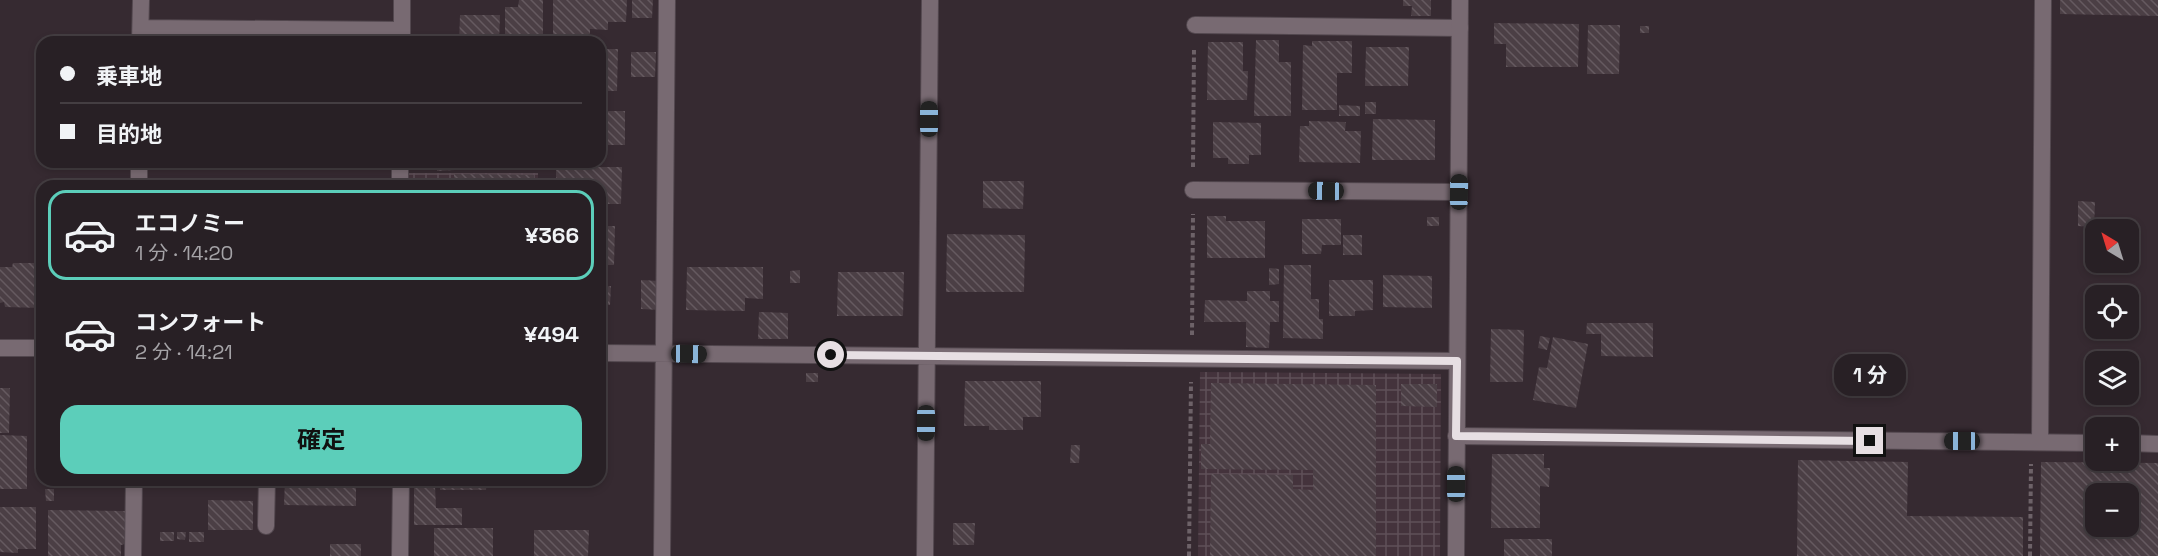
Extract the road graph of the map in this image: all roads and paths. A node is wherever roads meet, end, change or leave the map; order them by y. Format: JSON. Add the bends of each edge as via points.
{"nodes":[{"id":1,"x":141,"y":0,"type":"edge"},
{"id":2,"x":402,"y":0,"type":"edge"},
{"id":3,"x":667,"y":0,"type":"edge"},
{"id":4,"x":930,"y":0,"type":"edge"},
{"id":5,"x":1461,"y":0,"type":"edge"},
{"id":6,"x":2043,"y":0,"type":"edge"},
{"id":7,"x":1195,"y":25,"type":"joint"},
{"id":8,"x":1460,"y":27,"type":"junction"},
{"id":9,"x":140,"y":35,"type":"edge"},
{"id":10,"x":402,"y":36,"type":"edge"},
{"id":11,"x":1193,"y":189,"type":"junction"},
{"id":12,"x":1459,"y":192,"type":"junction"},
{"id":13,"x":0,"y":348,"type":"edge"},
{"id":14,"x":36,"y":348,"type":"edge"},
{"id":15,"x":606,"y":353,"type":"edge"},
{"id":16,"x":665,"y":354,"type":"junction"},
{"id":17,"x":927,"y":356,"type":"junction"},
{"id":18,"x":1191,"y":358,"type":"junction"},
{"id":19,"x":1457,"y":361,"type":"junction"},
{"id":20,"x":1456,"y":436,"type":"junction"},
{"id":21,"x":2036,"y":442,"type":"junction"},
{"id":22,"x":2085,"y":443,"type":"edge"},
{"id":23,"x":2139,"y":443,"type":"edge"},
{"id":24,"x":2158,"y":444,"type":"edge"},
{"id":25,"x":134,"y":486,"type":"edge"},
{"id":26,"x":267,"y":486,"type":"edge"},
{"id":27,"x":401,"y":486,"type":"edge"},
{"id":28,"x":266,"y":526,"type":"dead end"},
{"id":29,"x":133,"y":556,"type":"edge"},
{"id":30,"x":400,"y":556,"type":"edge"},
{"id":31,"x":662,"y":556,"type":"edge"},
{"id":32,"x":925,"y":556,"type":"edge"},
{"id":33,"x":1189,"y":556,"type":"edge"},
{"id":34,"x":1456,"y":556,"type":"edge"},
{"id":35,"x":2030,"y":556,"type":"edge"}],
"edges":[{"from":1,"to":9,"type":"street"},
{"from":2,"to":10,"type":"street"},
{"from":3,"to":16,"type":"street"},
{"from":4,"to":17,"type":"street"},
{"from":5,"to":8,"type":"street"},
{"from":6,"to":21,"type":"street"},
{"from":7,"to":8,"type":"street"},
{"from":7,"to":11,"type":"path"},
{"from":8,"to":12,"type":"street"},
{"from":9,"to":10,"type":"street"},
{"from":11,"to":12,"type":"street"},
{"from":11,"to":18,"type":"path"},
{"from":12,"to":19,"type":"street"},
{"from":13,"to":14,"type":"street"},
{"from":15,"to":16,"type":"street"},
{"from":16,"to":17,"type":"street"},
{"from":16,"to":31,"type":"street"},
{"from":17,"to":18,"type":"street"},
{"from":17,"to":32,"type":"street"},
{"from":18,"to":19,"type":"street"},
{"from":18,"to":33,"type":"path"},
{"from":19,"to":20,"type":"street"},
{"from":20,"to":21,"type":"street"},
{"from":20,"to":34,"type":"street"},
{"from":21,"to":22,"type":"street"},
{"from":21,"to":35,"type":"path"},
{"from":23,"to":24,"type":"street"},
{"from":25,"to":29,"type":"street"},
{"from":26,"to":28,"type":"street"},
{"from":27,"to":30,"type":"street"}]}
